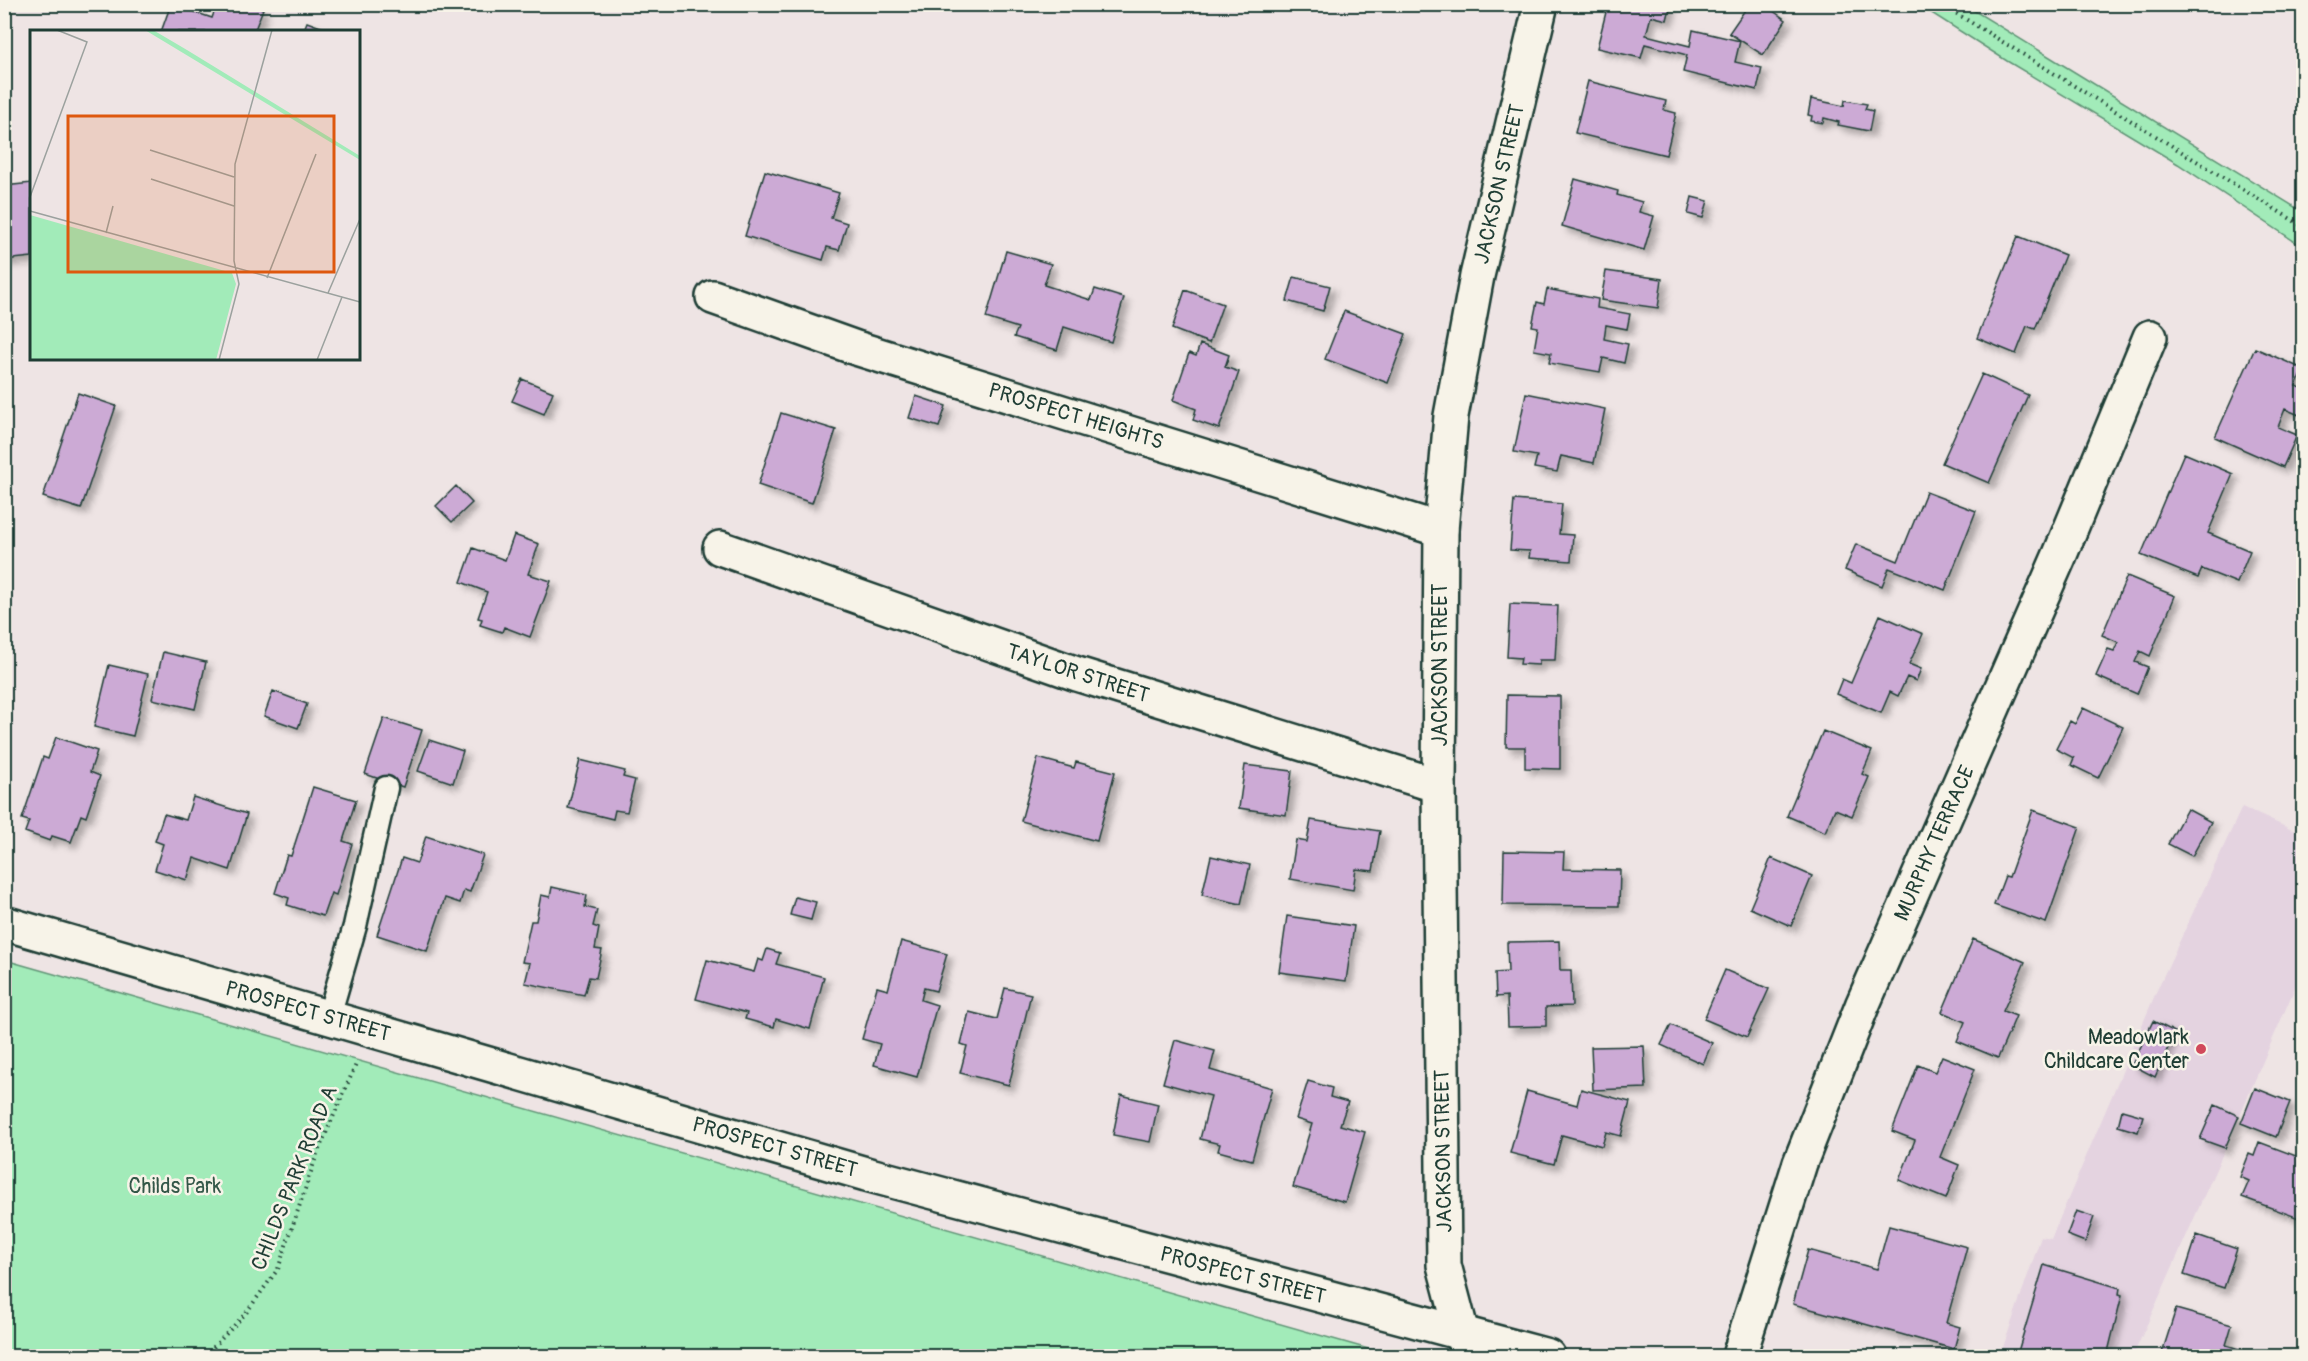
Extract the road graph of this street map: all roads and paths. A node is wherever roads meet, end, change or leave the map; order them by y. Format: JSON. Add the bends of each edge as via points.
{"nodes":[{"id":1,"x":1541,"y":4,"type":"edge"},
{"id":2,"x":1941,"y":4,"type":"edge"},
{"id":3,"x":2304,"y":227,"type":"edge"},
{"id":4,"x":713,"y":297,"type":"dead end"},
{"id":5,"x":2150,"y":337,"type":"dead end"},
{"id":6,"x":1441,"y":530,"type":"junction"},
{"id":7,"x":720,"y":548,"type":"dead end"},
{"id":8,"x":1439,"y":786,"type":"junction"},
{"id":9,"x":386,"y":788,"type":"dead end"},
{"id":10,"x":4,"y":923,"type":"edge"},
{"id":11,"x":329,"y":1016,"type":"junction"},
{"id":12,"x":372,"y":1029,"type":"junction"},
{"id":13,"x":1465,"y":1345,"type":"edge"},
{"id":14,"x":206,"y":1356,"type":"edge"},
{"id":15,"x":1548,"y":1356,"type":"edge"},
{"id":16,"x":1739,"y":1356,"type":"edge"}],
"edges":[{"from":1,"to":6,"type":"street","name":"JACKSON STREET","via":[[1475,288],[1451,416]]},
{"from":2,"to":3,"type":"path"},
{"from":4,"to":6,"type":"street","name":"PROSPECT HEIGHTS","via":[[856,348]]},
{"from":5,"to":16,"type":"street","name":"MURPHY TERRACE","via":[[2059,557],[1862,1006],[1800,1163]]},
{"from":6,"to":8,"type":"street","name":"JACKSON STREET"},
{"from":7,"to":8,"type":"street","name":"TAYLOR STREET","via":[[1077,674]]},
{"from":8,"to":13,"type":"street","name":"JACKSON STREET","via":[[1444,1265]]},
{"from":9,"to":11,"type":"lane","via":[[355,927]]},
{"from":10,"to":11,"type":"street","name":"PROSPECT STREET"},
{"from":11,"to":12,"type":"street","name":"PROSPECT STREET"},
{"from":12,"to":13,"type":"street","name":"PROSPECT STREET"},
{"from":12,"to":14,"type":"path","name":"CHILDS PARK ROAD A","via":[[317,1155],[278,1269],[246,1313]]},
{"from":13,"to":15,"type":"street","name":"PROSPECT STREET"}]}
